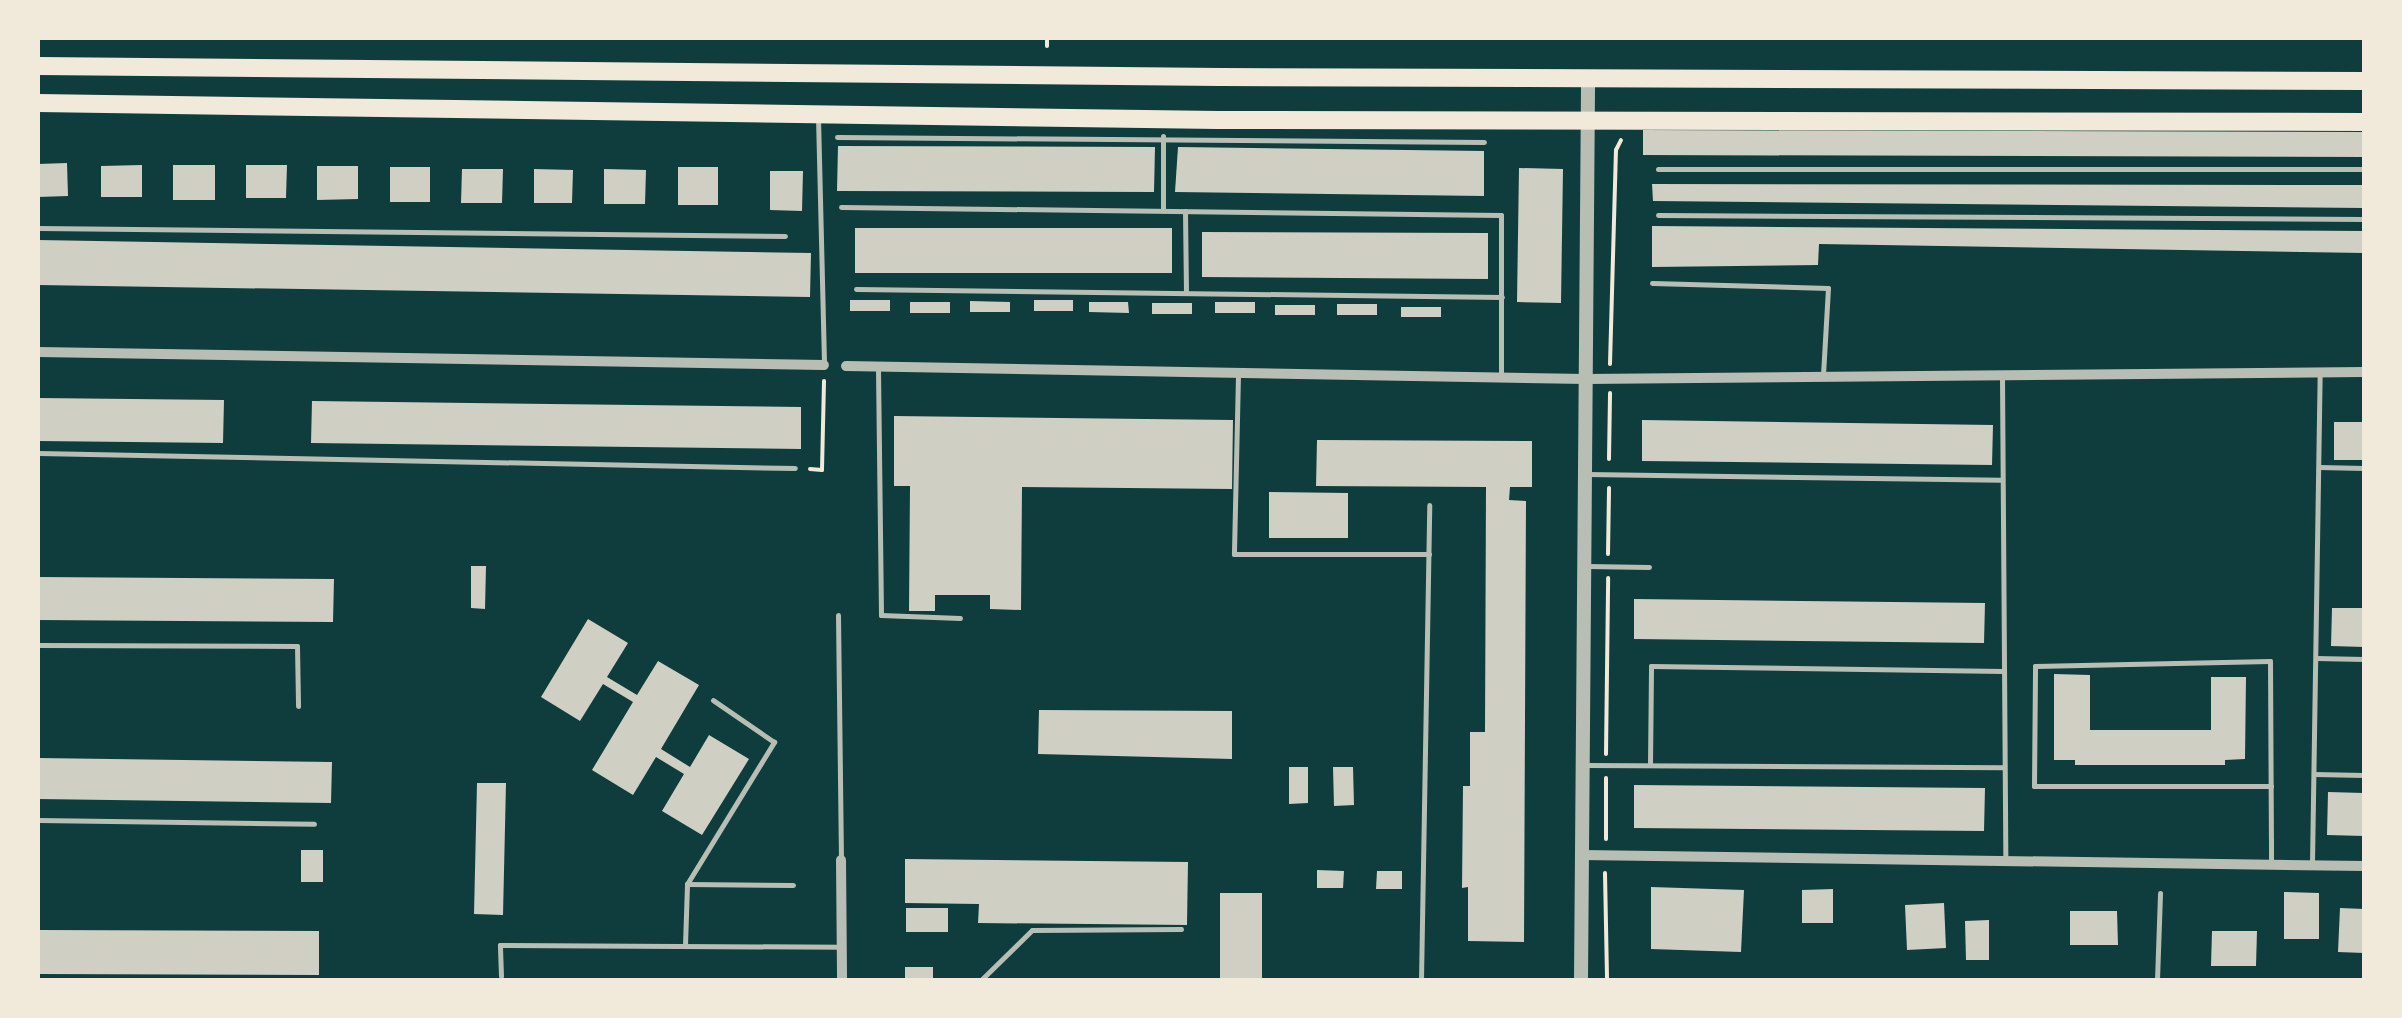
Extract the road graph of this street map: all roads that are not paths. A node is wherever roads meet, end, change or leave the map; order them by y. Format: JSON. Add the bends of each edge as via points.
{"nodes":[{"id":1,"x":38,"y":66,"type":"edge"},
{"id":2,"x":1588,"y":78,"type":"junction"},
{"id":3,"x":2364,"y":80,"type":"edge"},
{"id":4,"x":38,"y":103,"type":"edge"},
{"id":5,"x":818,"y":114,"type":"junction"},
{"id":6,"x":1588,"y":120,"type":"junction"},
{"id":7,"x":2364,"y":122,"type":"edge"},
{"id":8,"x":837,"y":136,"type":"dead end"},
{"id":9,"x":1163,"y":136,"type":"junction"},
{"id":10,"x":1484,"y":142,"type":"dead end"},
{"id":11,"x":1658,"y":168,"type":"dead end"},
{"id":12,"x":2364,"y":170,"type":"edge"},
{"id":13,"x":841,"y":207,"type":"dead end"},
{"id":14,"x":1163,"y":210,"type":"junction"},
{"id":15,"x":1185,"y":211,"type":"junction"},
{"id":16,"x":1658,"y":215,"type":"dead end"},
{"id":17,"x":2364,"y":219,"type":"edge"},
{"id":18,"x":38,"y":228,"type":"edge"},
{"id":19,"x":785,"y":236,"type":"dead end"},
{"id":20,"x":1652,"y":283,"type":"dead end"},
{"id":21,"x":856,"y":288,"type":"dead end"},
{"id":22,"x":1186,"y":294,"type":"junction"},
{"id":23,"x":1502,"y":297,"type":"junction"},
{"id":24,"x":38,"y":352,"type":"edge"},
{"id":25,"x":824,"y":365,"type":"joint"},
{"id":26,"x":846,"y":366,"type":"dead end"},
{"id":27,"x":878,"y":366,"type":"junction"},
{"id":28,"x":2320,"y":371,"type":"junction"},
{"id":29,"x":1238,"y":372,"type":"junction"},
{"id":30,"x":2364,"y":372,"type":"edge"},
{"id":31,"x":2002,"y":374,"type":"junction"},
{"id":32,"x":1502,"y":376,"type":"junction"},
{"id":33,"x":1823,"y":376,"type":"junction"},
{"id":34,"x":1586,"y":378,"type":"junction"},
{"id":35,"x":38,"y":453,"type":"edge"},
{"id":36,"x":2319,"y":467,"type":"junction"},
{"id":37,"x":795,"y":468,"type":"road end"},
{"id":38,"x":2364,"y":468,"type":"edge"},
{"id":39,"x":1584,"y":474,"type":"junction"},
{"id":40,"x":2002,"y":480,"type":"junction"},
{"id":41,"x":1429,"y":505,"type":"dead end"},
{"id":42,"x":1429,"y":554,"type":"junction"},
{"id":43,"x":1584,"y":566,"type":"junction"},
{"id":44,"x":1650,"y":567,"type":"dead end"},
{"id":45,"x":838,"y":615,"type":"dead end"},
{"id":46,"x":960,"y":618,"type":"dead end"},
{"id":47,"x":38,"y":644,"type":"edge"},
{"id":48,"x":2316,"y":658,"type":"junction"},
{"id":49,"x":2364,"y":659,"type":"edge"},
{"id":50,"x":2002,"y":671,"type":"junction"},
{"id":51,"x":713,"y":700,"type":"dead end"},
{"id":52,"x":298,"y":706,"type":"dead end"},
{"id":53,"x":1583,"y":765,"type":"junction"},
{"id":54,"x":1650,"y":765,"type":"junction"},
{"id":55,"x":2002,"y":768,"type":"junction"},
{"id":56,"x":2314,"y":774,"type":"junction"},
{"id":57,"x":2364,"y":775,"type":"edge"},
{"id":58,"x":2270,"y":786,"type":"junction"},
{"id":59,"x":38,"y":820,"type":"edge"},
{"id":60,"x":314,"y":824,"type":"dead end"},
{"id":61,"x":1582,"y":856,"type":"junction"},
{"id":62,"x":2005,"y":859,"type":"junction"},
{"id":63,"x":840,"y":860,"type":"joint"},
{"id":64,"x":2271,"y":865,"type":"junction"},
{"id":65,"x":2312,"y":866,"type":"junction"},
{"id":66,"x":2364,"y":866,"type":"edge"},
{"id":67,"x":687,"y":884,"type":"junction"},
{"id":68,"x":793,"y":886,"type":"dead end"},
{"id":69,"x":2160,"y":893,"type":"dead end"},
{"id":70,"x":1181,"y":928,"type":"dead end"},
{"id":71,"x":685,"y":945,"type":"junction"},
{"id":72,"x":842,"y":947,"type":"junction"},
{"id":73,"x":501,"y":976,"type":"dead end"},
{"id":74,"x":842,"y":980,"type":"edge"},
{"id":75,"x":981,"y":980,"type":"edge"},
{"id":76,"x":1421,"y":980,"type":"edge"},
{"id":77,"x":1581,"y":980,"type":"edge"},
{"id":78,"x":2157,"y":980,"type":"edge"}],
"edges":[{"from":1,"to":2,"type":"main road"},
{"from":2,"to":3,"type":"main road"},
{"from":2,"to":6,"type":"street"},
{"from":4,"to":5,"type":"main road"},
{"from":5,"to":6,"type":"main road"},
{"from":5,"to":25,"type":"lane"},
{"from":6,"to":7,"type":"main road"},
{"from":6,"to":34,"type":"street"},
{"from":8,"to":9,"type":"lane"},
{"from":9,"to":10,"type":"lane"},
{"from":9,"to":14,"type":"lane"},
{"from":11,"to":12,"type":"lane"},
{"from":13,"to":14,"type":"lane"},
{"from":14,"to":15,"type":"lane"},
{"from":15,"to":22,"type":"lane"},
{"from":15,"to":23,"type":"lane","via":[[1501,215]]},
{"from":16,"to":17,"type":"lane"},
{"from":18,"to":19,"type":"lane"},
{"from":20,"to":33,"type":"lane","via":[[1828,288]]},
{"from":21,"to":22,"type":"lane"},
{"from":22,"to":23,"type":"lane"},
{"from":23,"to":32,"type":"lane"},
{"from":24,"to":25,"type":"street"},
{"from":26,"to":27,"type":"street"},
{"from":27,"to":29,"type":"street"},
{"from":27,"to":46,"type":"lane","via":[[881,615]]},
{"from":28,"to":30,"type":"street"},
{"from":28,"to":31,"type":"street"},
{"from":28,"to":36,"type":"lane"},
{"from":29,"to":32,"type":"street"},
{"from":29,"to":42,"type":"lane","via":[[1234,554]]},
{"from":31,"to":33,"type":"street"},
{"from":31,"to":40,"type":"lane"},
{"from":32,"to":34,"type":"street"},
{"from":33,"to":34,"type":"street"},
{"from":34,"to":39,"type":"street"},
{"from":35,"to":37,"type":"lane"},
{"from":36,"to":38,"type":"lane"},
{"from":36,"to":48,"type":"lane"},
{"from":39,"to":40,"type":"lane"},
{"from":39,"to":43,"type":"street"},
{"from":40,"to":50,"type":"lane"},
{"from":41,"to":42,"type":"lane"},
{"from":42,"to":76,"type":"lane"},
{"from":43,"to":44,"type":"lane"},
{"from":43,"to":53,"type":"street"},
{"from":45,"to":63,"type":"lane"},
{"from":47,"to":52,"type":"lane","via":[[297,646]]},
{"from":48,"to":49,"type":"lane"},
{"from":48,"to":56,"type":"lane"},
{"from":50,"to":54,"type":"lane","via":[[1651,666]]},
{"from":50,"to":55,"type":"lane"},
{"from":51,"to":67,"type":"lane","via":[[774,742]]},
{"from":53,"to":54,"type":"lane"},
{"from":53,"to":61,"type":"street"},
{"from":54,"to":55,"type":"lane"},
{"from":55,"to":62,"type":"lane"},
{"from":56,"to":57,"type":"lane"},
{"from":56,"to":65,"type":"lane"},
{"from":58,"to":58,"type":"lane","via":[[2270,661],[2035,666],[2034,786]]},
{"from":58,"to":64,"type":"lane"},
{"from":59,"to":60,"type":"lane"},
{"from":61,"to":62,"type":"street"},
{"from":61,"to":77,"type":"street"},
{"from":62,"to":64,"type":"street"},
{"from":63,"to":72,"type":"street"},
{"from":64,"to":65,"type":"street"},
{"from":65,"to":66,"type":"street"},
{"from":67,"to":68,"type":"lane"},
{"from":67,"to":71,"type":"lane"},
{"from":69,"to":78,"type":"lane"},
{"from":70,"to":75,"type":"lane","via":[[1032,930]]},
{"from":71,"to":72,"type":"lane"},
{"from":71,"to":73,"type":"lane","via":[[500,945]]},
{"from":72,"to":74,"type":"street"}]}
